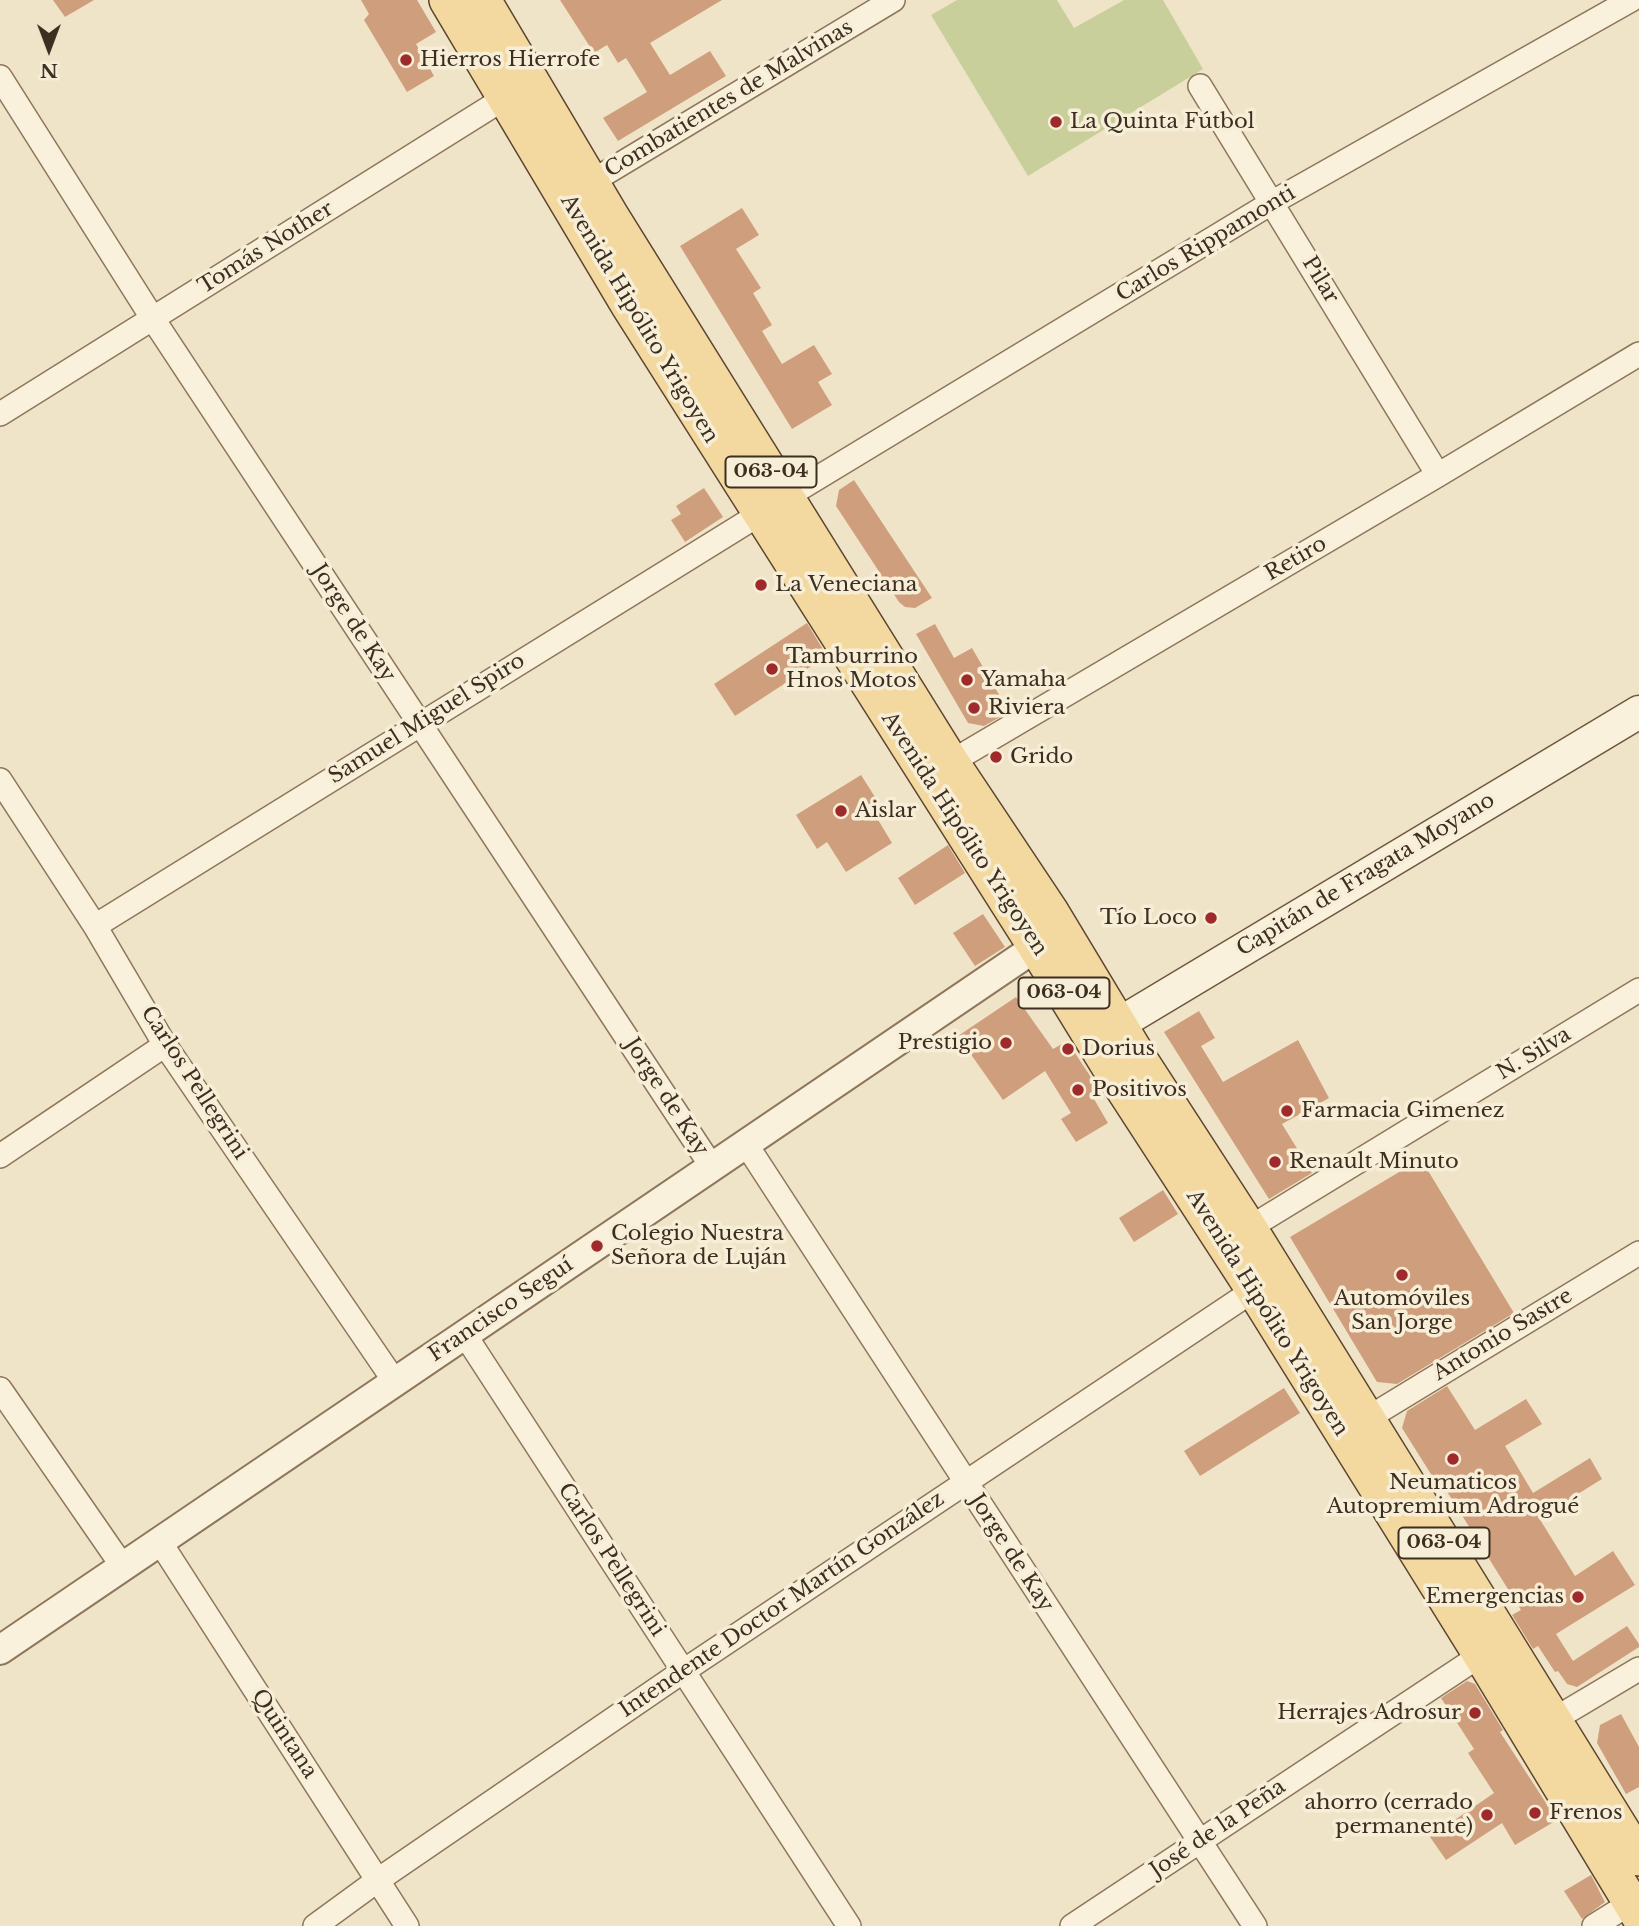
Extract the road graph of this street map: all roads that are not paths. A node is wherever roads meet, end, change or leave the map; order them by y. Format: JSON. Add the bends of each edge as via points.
{"nodes":[{"id":1,"x":447,"y":0,"type":"edge"},
{"id":2,"x":483,"y":0,"type":"edge"},
{"id":3,"x":893,"y":0,"type":"edge"},
{"id":4,"x":1631,"y":0,"type":"edge"},
{"id":5,"x":0,"y":77,"type":"edge"},
{"id":6,"x":1200,"y":86,"type":"dead end"},
{"id":7,"x":519,"y":89,"type":"junction"},
{"id":8,"x":579,"y":190,"type":"junction"},
{"id":9,"x":1273,"y":202,"type":"junction"},
{"id":10,"x":153,"y":319,"type":"junction"},
{"id":11,"x":1639,"y":354,"type":"edge"},
{"id":12,"x":0,"y":414,"type":"edge"},
{"id":13,"x":1438,"y":475,"type":"junction"},
{"id":14,"x":773,"y":505,"type":"junction"},
{"id":15,"x":1639,"y":712,"type":"edge"},
{"id":16,"x":419,"y":724,"type":"junction"},
{"id":17,"x":951,"y":761,"type":"junction"},
{"id":18,"x":0,"y":780,"type":"edge"},
{"id":19,"x":95,"y":926,"type":"junction"},
{"id":20,"x":1050,"y":939,"type":"junction"},
{"id":21,"x":1639,"y":990,"type":"edge"},
{"id":22,"x":1106,"y":1031,"type":"junction"},
{"id":23,"x":165,"y":1045,"type":"junction"},
{"id":24,"x":746,"y":1144,"type":"junction"},
{"id":25,"x":0,"y":1156,"type":"edge"},
{"id":26,"x":712,"y":1167,"type":"junction"},
{"id":27,"x":1249,"y":1228,"type":"junction"},
{"id":28,"x":1639,"y":1253,"type":"edge"},
{"id":29,"x":1254,"y":1290,"type":"junction"},
{"id":30,"x":465,"y":1335,"type":"junction"},
{"id":31,"x":395,"y":1382,"type":"junction"},
{"id":32,"x":0,"y":1389,"type":"edge"},
{"id":33,"x":1368,"y":1418,"type":"junction"},
{"id":34,"x":964,"y":1482,"type":"junction"},
{"id":35,"x":160,"y":1542,"type":"junction"},
{"id":36,"x":123,"y":1567,"type":"junction"},
{"id":37,"x":1493,"y":1647,"type":"junction"},
{"id":38,"x":0,"y":1650,"type":"edge"},
{"id":39,"x":1639,"y":1669,"type":"edge"},
{"id":40,"x":682,"y":1672,"type":"junction"},
{"id":41,"x":1541,"y":1728,"type":"junction"},
{"id":42,"x":1200,"y":1841,"type":"junction"},
{"id":43,"x":1639,"y":1858,"type":"edge"},
{"id":44,"x":378,"y":1880,"type":"junction"},
{"id":45,"x":1635,"y":1909,"type":"edge"},
{"id":46,"x":315,"y":1926,"type":"edge"},
{"id":47,"x":407,"y":1926,"type":"edge"},
{"id":48,"x":849,"y":1926,"type":"edge"},
{"id":49,"x":1072,"y":1926,"type":"edge"},
{"id":50,"x":1255,"y":1926,"type":"edge"},
{"id":51,"x":1594,"y":1926,"type":"edge"}],
"edges":[{"from":1,"to":7,"type":"main road","name":"Avenida Hipólito Yrigoyen","number":"063-04"},
{"from":2,"to":7,"type":"main road","name":"Avenida Hipólito Yrigoyen","number":"063-04"},
{"from":3,"to":8,"type":"street","name":"Combatientes de Malvinas"},
{"from":4,"to":9,"type":"street","name":"Carlos Rippamonti"},
{"from":5,"to":10,"type":"street","name":"Jorge de Kay"},
{"from":6,"to":9,"type":"street","name":"Pilar"},
{"from":7,"to":8,"type":"main road","name":"Avenida Hipólito Yrigoyen","number":"063-04"},
{"from":7,"to":10,"type":"street","name":"Tomás Nother"},
{"from":8,"to":14,"type":"main road","name":"Avenida Hipólito Yrigoyen","number":"063-04"},
{"from":9,"to":13,"type":"street","name":"Pilar"},
{"from":9,"to":14,"type":"street","name":"Carlos Rippamonti"},
{"from":10,"to":12,"type":"street","name":"Tomás Nother"},
{"from":10,"to":16,"type":"street","name":"Jorge de Kay"},
{"from":11,"to":13,"type":"street","name":"Retiro"},
{"from":13,"to":17,"type":"street","name":"Retiro"},
{"from":14,"to":16,"type":"street","name":"Samuel Miguel Spiro"},
{"from":14,"to":17,"type":"main road","name":"Avenida Hipólito Yrigoyen","number":"063-04"},
{"from":14,"to":20,"type":"main road","name":"Avenida Hipólito Yrigoyen","number":"063-04"},
{"from":15,"to":22,"type":"main road","name":"Capitán de Fragata Moyano"},
{"from":16,"to":19,"type":"street","name":"Samuel Miguel Spiro"},
{"from":16,"to":26,"type":"street","name":"Jorge de Kay"},
{"from":17,"to":20,"type":"main road","name":"Avenida Hipólito Yrigoyen","number":"063-04"},
{"from":18,"to":19,"type":"street","name":"Carlos Pellegrini"},
{"from":19,"to":23,"type":"street","name":"Carlos Pellegrini"},
{"from":20,"to":22,"type":"main road","name":"Avenida Hipólito Yrigoyen","number":"063-04"},
{"from":20,"to":24,"type":"street","name":"Francisco Seguí"},
{"from":21,"to":27,"type":"street","name":"N. Silva"},
{"from":22,"to":27,"type":"main road","name":"Avenida Hipólito Yrigoyen","number":"063-04","via":[[1142,1063]]},
{"from":22,"to":29,"type":"main road","name":"Avenida Hipólito Yrigoyen","number":"063-04"},
{"from":23,"to":25,"type":"street"},
{"from":23,"to":31,"type":"street","name":"Carlos Pellegrini"},
{"from":24,"to":26,"type":"street","name":"Francisco Seguí"},
{"from":24,"to":34,"type":"street","name":"Jorge de Kay"},
{"from":26,"to":30,"type":"street","name":"Francisco Seguí"},
{"from":27,"to":33,"type":"main road","name":"Avenida Hipólito Yrigoyen","number":"063-04"},
{"from":28,"to":33,"type":"street","name":"Antonio Sastre"},
{"from":29,"to":34,"type":"street","name":"Intendente Doctor Martín González"},
{"from":29,"to":37,"type":"main road","name":"Avenida Hipólito Yrigoyen","number":"063-04"},
{"from":30,"to":31,"type":"street","name":"Francisco Seguí"},
{"from":30,"to":40,"type":"street","name":"Carlos Pellegrini"},
{"from":31,"to":35,"type":"street","name":"Francisco Seguí"},
{"from":32,"to":36,"type":"street"},
{"from":33,"to":37,"type":"main road","name":"Avenida Hipólito Yrigoyen","number":"063-04"},
{"from":34,"to":40,"type":"street","name":"Intendente Doctor Martín González"},
{"from":34,"to":42,"type":"street","name":"Jorge de Kay"},
{"from":35,"to":36,"type":"street","name":"Francisco Seguí"},
{"from":35,"to":44,"type":"street","name":"Quintana"},
{"from":36,"to":38,"type":"street","name":"Francisco Seguí"},
{"from":37,"to":41,"type":"main road","name":"Avenida Hipólito Yrigoyen","number":"063-04"},
{"from":37,"to":42,"type":"street","name":"José de la Peña"},
{"from":39,"to":41,"type":"street"},
{"from":40,"to":44,"type":"street","name":"Intendente Doctor Martín González"},
{"from":40,"to":48,"type":"street","name":"Carlos Pellegrini"},
{"from":41,"to":43,"type":"main road","name":"Avenida Hipólito Yrigoyen","number":"063-04"},
{"from":41,"to":45,"type":"main road","name":"Avenida Hipólito Yrigoyen","number":"063-04"},
{"from":42,"to":49,"type":"street","name":"José de la Peña"},
{"from":42,"to":50,"type":"street","name":"Jorge de Kay"},
{"from":44,"to":46,"type":"street","name":"Intendente Doctor Martín González"},
{"from":44,"to":47,"type":"street","name":"Quintana"},
{"from":45,"to":51,"type":"street"}]}
